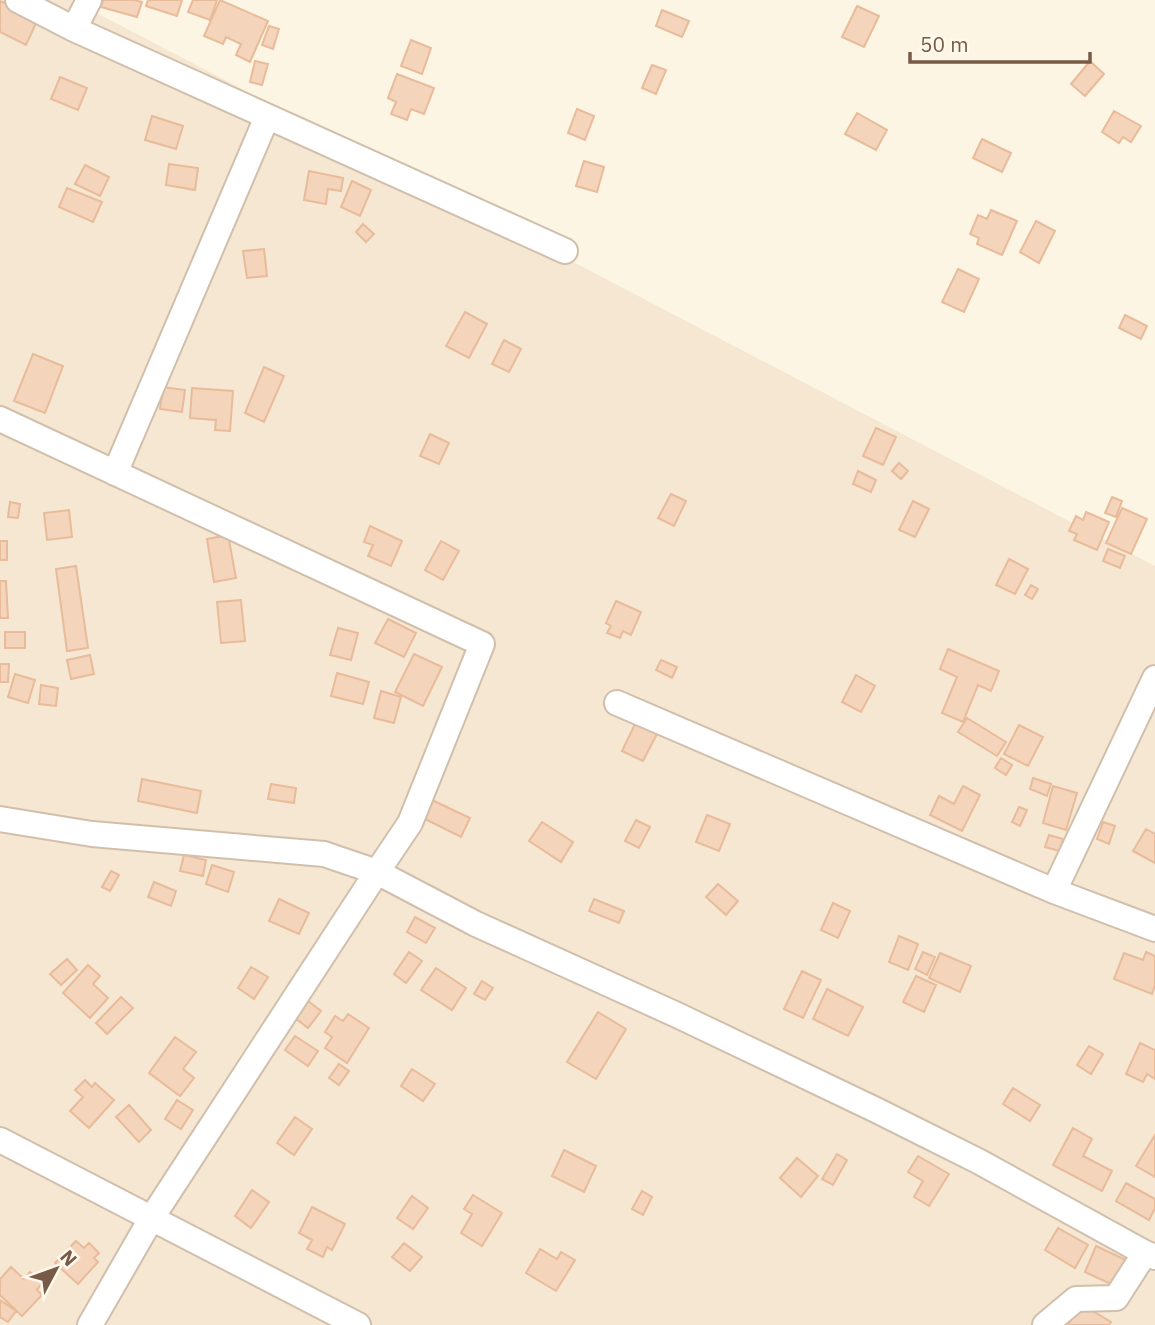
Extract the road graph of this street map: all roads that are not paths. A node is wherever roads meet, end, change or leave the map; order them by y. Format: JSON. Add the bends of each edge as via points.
{"nodes":[{"id":1,"x":18,"y":0,"type":"edge"},
{"id":2,"x":89,"y":0,"type":"edge"},
{"id":3,"x":74,"y":29,"type":"junction"},
{"id":4,"x":267,"y":117,"type":"junction"},
{"id":5,"x":565,"y":251,"type":"dead end"},
{"id":6,"x":0,"y":419,"type":"edge"},
{"id":7,"x":115,"y":473,"type":"junction"},
{"id":8,"x":1155,"y":678,"type":"edge"},
{"id":9,"x":617,"y":703,"type":"dead end"},
{"id":10,"x":0,"y":818,"type":"edge"},
{"id":11,"x":377,"y":872,"type":"junction"},
{"id":12,"x":1054,"y":891,"type":"junction"},
{"id":13,"x":1155,"y":929,"type":"edge"},
{"id":14,"x":0,"y":1140,"type":"edge"},
{"id":15,"x":151,"y":1219,"type":"junction"},
{"id":16,"x":1150,"y":1255,"type":"edge"},
{"id":17,"x":90,"y":1325,"type":"edge"},
{"id":18,"x":358,"y":1325,"type":"edge"},
{"id":19,"x":1045,"y":1325,"type":"edge"}],
"edges":[{"from":1,"to":3,"type":"street"},
{"from":2,"to":3,"type":"street"},
{"from":3,"to":4,"type":"street"},
{"from":4,"to":5,"type":"street"},
{"from":4,"to":7,"type":"street"},
{"from":6,"to":7,"type":"street"},
{"from":7,"to":11,"type":"street","via":[[482,644],[410,823]]},
{"from":8,"to":12,"type":"street"},
{"from":9,"to":12,"type":"street"},
{"from":10,"to":11,"type":"street","via":[[92,834],[324,854]]},
{"from":11,"to":15,"type":"street"},
{"from":11,"to":16,"type":"street","via":[[476,924],[887,1115]]},
{"from":12,"to":13,"type":"street"},
{"from":14,"to":15,"type":"street"},
{"from":15,"to":17,"type":"street"},
{"from":15,"to":18,"type":"street"},
{"from":16,"to":19,"type":"street","via":[[1116,1298],[1076,1298]]}]}
